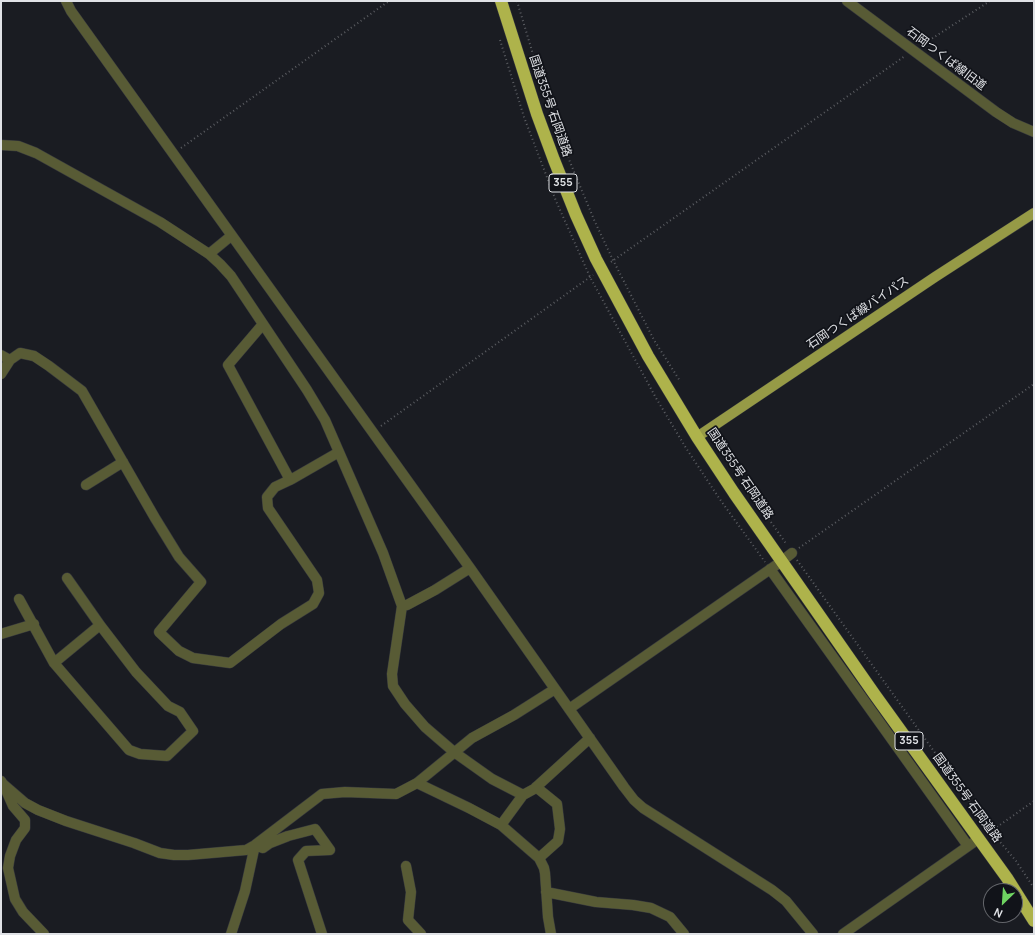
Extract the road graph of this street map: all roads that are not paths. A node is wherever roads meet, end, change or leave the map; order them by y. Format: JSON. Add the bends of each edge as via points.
{"nodes":[{"id":1,"x":66,"y":1,"type":"edge"},
{"id":2,"x":501,"y":1,"type":"edge"},
{"id":3,"x":847,"y":1,"type":"edge"},
{"id":4,"x":1034,"y":132,"type":"edge"},
{"id":5,"x":1,"y":145,"type":"edge"},
{"id":6,"x":1034,"y":213,"type":"edge"},
{"id":7,"x":231,"y":236,"type":"junction"},
{"id":8,"x":209,"y":254,"type":"junction"},
{"id":9,"x":263,"y":324,"type":"junction"},
{"id":10,"x":6,"y":357,"type":"edge"},
{"id":11,"x":1,"y":374,"type":"edge"},
{"id":12,"x":697,"y":437,"type":"junction"},
{"id":13,"x":339,"y":452,"type":"junction"},
{"id":14,"x":123,"y":462,"type":"junction"},
{"id":15,"x":290,"y":480,"type":"junction"},
{"id":16,"x":86,"y":485,"type":"dead end"},
{"id":17,"x":792,"y":553,"type":"road end"},
{"id":18,"x":782,"y":561,"type":"junction"},
{"id":19,"x":470,"y":568,"type":"junction"},
{"id":20,"x":770,"y":569,"type":"junction"},
{"id":21,"x":67,"y":578,"type":"dead end"},
{"id":22,"x":19,"y":598,"type":"dead end"},
{"id":23,"x":402,"y":606,"type":"junction"},
{"id":24,"x":34,"y":624,"type":"junction"},
{"id":25,"x":100,"y":625,"type":"junction"},
{"id":26,"x":1,"y":634,"type":"edge"},
{"id":27,"x":54,"y":663,"type":"junction"},
{"id":28,"x":555,"y":689,"type":"junction"},
{"id":29,"x":570,"y":709,"type":"junction"},
{"id":30,"x":590,"y":738,"type":"junction"},
{"id":31,"x":454,"y":752,"type":"junction"},
{"id":32,"x":2,"y":783,"type":"edge"},
{"id":33,"x":417,"y":783,"type":"junction"},
{"id":34,"x":536,"y":787,"type":"junction"},
{"id":35,"x":523,"y":795,"type":"junction"},
{"id":36,"x":501,"y":825,"type":"junction"},
{"id":37,"x":980,"y":839,"type":"junction"},
{"id":38,"x":255,"y":845,"type":"junction"},
{"id":39,"x":968,"y":846,"type":"junction"},
{"id":40,"x":538,"y":858,"type":"junction"},
{"id":41,"x":406,"y":866,"type":"dead end"},
{"id":42,"x":546,"y":892,"type":"junction"},
{"id":43,"x":1034,"y":921,"type":"edge"},
{"id":44,"x":44,"y":934,"type":"edge"},
{"id":45,"x":231,"y":934,"type":"edge"},
{"id":46,"x":322,"y":934,"type":"edge"},
{"id":47,"x":421,"y":934,"type":"edge"},
{"id":48,"x":551,"y":934,"type":"edge"},
{"id":49,"x":684,"y":934,"type":"edge"},
{"id":50,"x":813,"y":934,"type":"edge"},
{"id":51,"x":843,"y":934,"type":"edge"}],
"edges":[{"from":1,"to":7,"type":"street"},
{"from":2,"to":12,"type":"highway","name":"国道355号 石岡道路","number":"355","via":[[532,101],[576,215],[648,356]]},
{"from":3,"to":4,"type":"street","name":"石岡つくば線旧道","via":[[996,112]]},
{"from":5,"to":8,"type":"street","via":[[18,146],[36,153],[160,222]]},
{"from":6,"to":12,"type":"main road","name":"石岡つくば線バイパス","via":[[935,276]]},
{"from":7,"to":8,"type":"street"},
{"from":7,"to":19,"type":"street"},
{"from":8,"to":9,"type":"street","via":[[231,276]]},
{"from":9,"to":13,"type":"street","via":[[325,420]]},
{"from":9,"to":15,"type":"street","via":[[228,365]]},
{"from":10,"to":11,"type":"street"},
{"from":10,"to":14,"type":"street","via":[[20,353],[34,356],[82,391]]},
{"from":12,"to":18,"type":"highway","name":"国道355号 石岡道路","number":"355"},
{"from":13,"to":15,"type":"street"},
{"from":13,"to":23,"type":"street","via":[[383,553]]},
{"from":14,"to":15,"type":"street","via":[[179,557],[201,582],[159,632],[179,651],[193,658],[230,663],[281,624],[313,604],[319,593],[317,580],[268,508],[267,497],[274,487]]},
{"from":14,"to":16,"type":"street"},
{"from":17,"to":18,"type":"street"},
{"from":18,"to":20,"type":"street"},
{"from":18,"to":37,"type":"highway","name":"国道355号 石岡道路","number":"355"},
{"from":19,"to":23,"type":"street","via":[[435,590]]},
{"from":19,"to":28,"type":"street"},
{"from":20,"to":29,"type":"street"},
{"from":20,"to":39,"type":"street"},
{"from":21,"to":25,"type":"street"},
{"from":22,"to":24,"type":"street"},
{"from":23,"to":31,"type":"street","via":[[392,674],[393,686],[404,704],[425,727]]},
{"from":24,"to":26,"type":"street"},
{"from":24,"to":27,"type":"street"},
{"from":25,"to":27,"type":"street"},
{"from":25,"to":27,"type":"street","via":[[136,672],[168,706],[180,712],[194,731],[167,756],[140,754],[129,750]]},
{"from":28,"to":29,"type":"street"},
{"from":28,"to":31,"type":"street","via":[[472,738]]},
{"from":29,"to":30,"type":"street"},
{"from":30,"to":34,"type":"street"},
{"from":30,"to":50,"type":"street","via":[[640,806],[772,890],[786,901]]},
{"from":31,"to":33,"type":"street"},
{"from":31,"to":35,"type":"street","via":[[492,779]]},
{"from":32,"to":38,"type":"street","via":[[25,803],[38,810],[160,853],[188,856],[246,850]]},
{"from":32,"to":44,"type":"street","via":[[13,806],[25,820],[25,828],[16,840],[8,868],[15,899],[23,912]]},
{"from":33,"to":36,"type":"street"},
{"from":33,"to":38,"type":"street","via":[[396,794],[322,794]]},
{"from":34,"to":35,"type":"street"},
{"from":34,"to":40,"type":"street","via":[[557,804],[560,829],[558,841]]},
{"from":35,"to":36,"type":"street"},
{"from":36,"to":40,"type":"street"},
{"from":37,"to":39,"type":"street"},
{"from":37,"to":43,"type":"highway","name":"国道355号 石岡道路","number":"355"},
{"from":38,"to":45,"type":"street","via":[[245,891]]},
{"from":38,"to":46,"type":"street","via":[[263,848],[288,836],[315,829],[319,834],[330,850],[306,852],[298,860]]},
{"from":39,"to":51,"type":"street"},
{"from":40,"to":42,"type":"street","via":[[544,868]]},
{"from":41,"to":47,"type":"street","via":[[411,892],[408,920]]},
{"from":42,"to":48,"type":"street"},
{"from":42,"to":49,"type":"street","via":[[596,902],[634,904],[651,908],[670,918]]}]}
